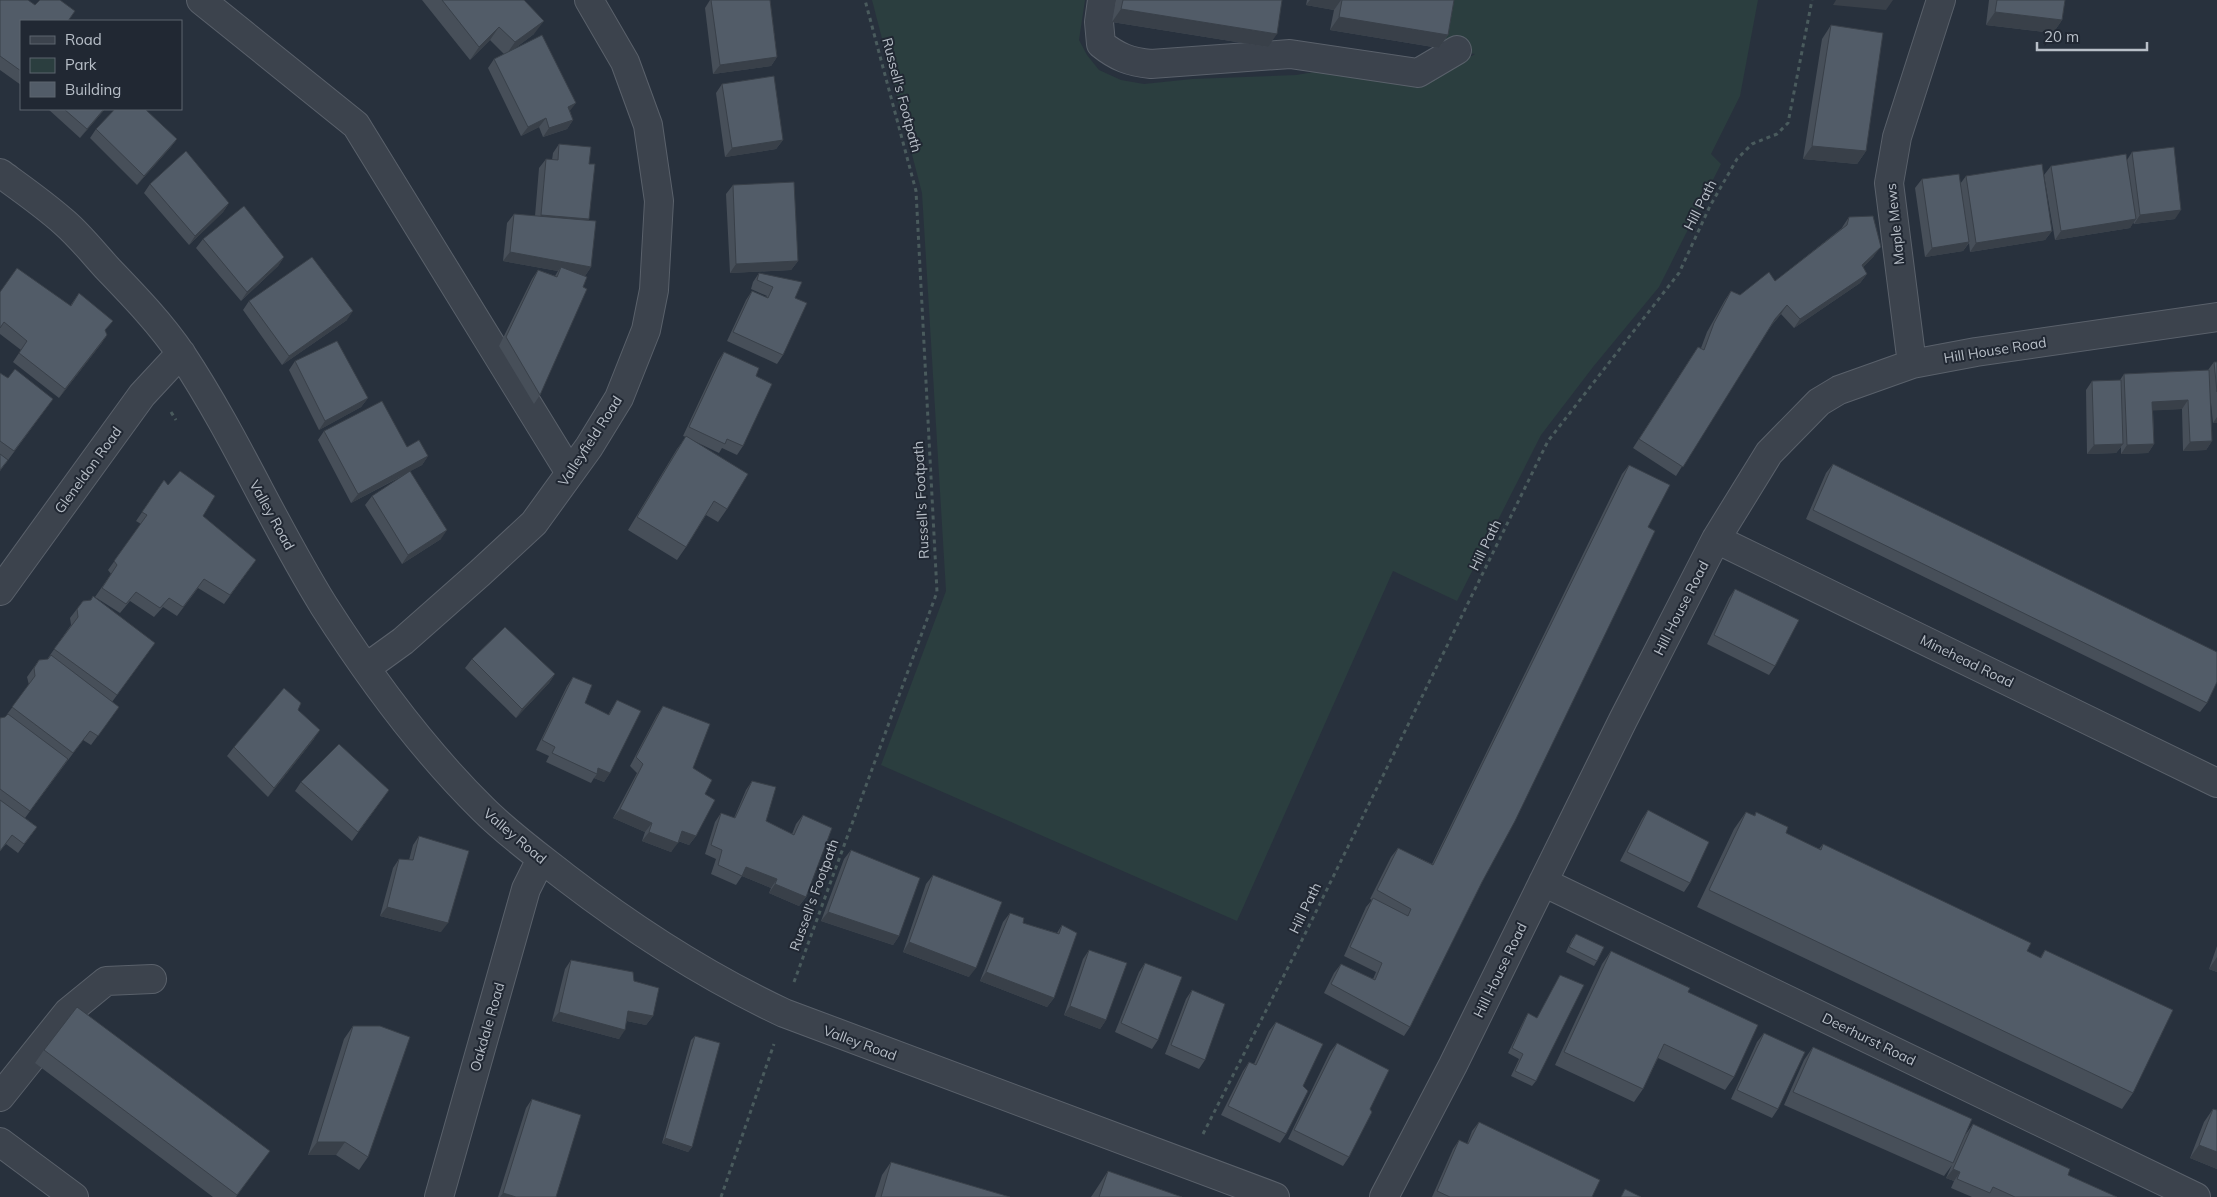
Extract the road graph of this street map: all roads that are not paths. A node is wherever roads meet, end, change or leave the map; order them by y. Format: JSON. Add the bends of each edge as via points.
{"nodes":[{"id":1,"x":201,"y":0,"type":"edge"},
{"id":2,"x":589,"y":0,"type":"edge"},
{"id":3,"x":1102,"y":0,"type":"edge"},
{"id":4,"x":1941,"y":0,"type":"edge"},
{"id":5,"x":1457,"y":50,"type":"dead end"},
{"id":6,"x":0,"y":172,"type":"edge"},
{"id":7,"x":2217,"y":317,"type":"edge"},
{"id":8,"x":180,"y":353,"type":"junction"},
{"id":9,"x":1912,"y":364,"type":"junction"},
{"id":10,"x":570,"y":473,"type":"junction"},
{"id":11,"x":1716,"y":539,"type":"junction"},
{"id":12,"x":0,"y":591,"type":"edge"},
{"id":13,"x":367,"y":667,"type":"junction"},
{"id":14,"x":2217,"y":783,"type":"edge"},
{"id":15,"x":541,"y":859,"type":"junction"},
{"id":16,"x":1543,"y":882,"type":"junction"},
{"id":17,"x":152,"y":979,"type":"dead end"},
{"id":18,"x":0,"y":1097,"type":"edge"},
{"id":19,"x":0,"y":1142,"type":"edge"},
{"id":20,"x":74,"y":1197,"type":"edge"},
{"id":21,"x":439,"y":1197,"type":"edge"},
{"id":22,"x":1275,"y":1197,"type":"edge"},
{"id":23,"x":1384,"y":1197,"type":"edge"},
{"id":24,"x":2196,"y":1197,"type":"edge"}],
"edges":[{"from":1,"to":10,"type":"street","via":[[356,125]]},
{"from":2,"to":10,"type":"street","name":"Valleyfield Road","via":[[625,62],[648,125],[659,201],[658,239],[654,290],[642,338],[619,398]]},
{"from":3,"to":5,"type":"street","via":[[1100,44],[1115,56],[1132,62],[1151,64],[1290,54],[1418,73]]},
{"from":4,"to":9,"type":"street","name":"Maple Mews","via":[[1897,137],[1889,183]]},
{"from":6,"to":8,"type":"street","name":"Valley Road","via":[[66,224],[151,316]]},
{"from":7,"to":9,"type":"street","name":"Hill House Road"},
{"from":8,"to":12,"type":"street","name":"Gleneldon Road","via":[[142,395]]},
{"from":8,"to":13,"type":"street","name":"Valley Road","via":[[211,402],[324,605]]},
{"from":9,"to":11,"type":"street","name":"Hill House Road","via":[[1840,390],[1818,402],[1769,453]]},
{"from":10,"to":13,"type":"street","name":"Valleyfield Road","via":[[534,522],[403,641]]},
{"from":11,"to":14,"type":"street","name":"Minehead Road"},
{"from":11,"to":16,"type":"street","name":"Hill House Road"},
{"from":13,"to":15,"type":"street","name":"Valley Road","via":[[418,738],[449,773],[484,810]]},
{"from":15,"to":21,"type":"street","name":"Oakdale Road","via":[[526,889]]},
{"from":15,"to":22,"type":"street","name":"Valley Road","via":[[641,934],[730,987],[776,1009]]},
{"from":16,"to":23,"type":"street","name":"Hill House Road"},
{"from":16,"to":24,"type":"street","name":"Deerhurst Road"},
{"from":17,"to":18,"type":"street","via":[[106,981],[68,1012]]},
{"from":19,"to":20,"type":"street"}]}
